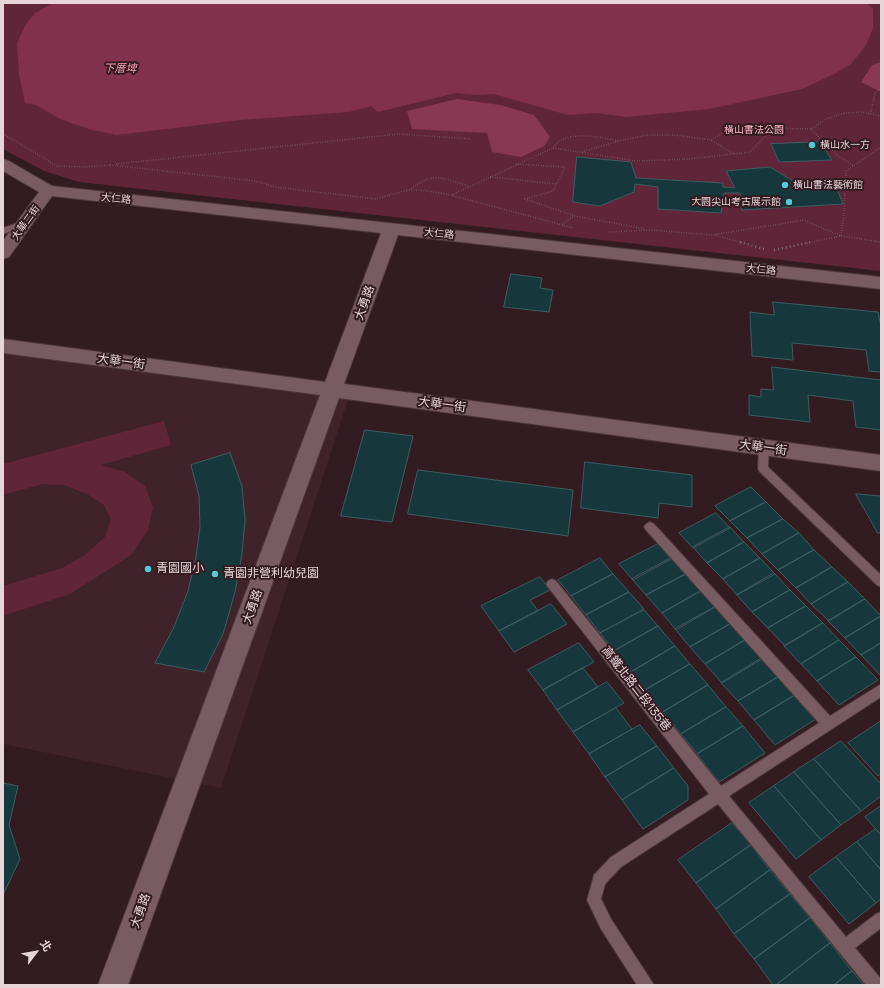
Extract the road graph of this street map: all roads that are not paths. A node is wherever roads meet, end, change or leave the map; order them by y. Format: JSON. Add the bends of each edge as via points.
{"nodes":[{"id":1,"x":3,"y":164,"type":"edge"},
{"id":2,"x":48,"y":191,"type":"junction"},
{"id":3,"x":26,"y":223,"type":"junction"},
{"id":4,"x":392,"y":228,"type":"junction"},
{"id":5,"x":3,"y":231,"type":"edge"},
{"id":6,"x":3,"y":253,"type":"edge"},
{"id":7,"x":881,"y":283,"type":"edge"},
{"id":8,"x":3,"y":346,"type":"edge"},
{"id":9,"x":333,"y":390,"type":"junction"},
{"id":10,"x":764,"y":448,"type":"junction"},
{"id":11,"x":881,"y":463,"type":"edge"},
{"id":12,"x":650,"y":527,"type":"dead end"},
{"id":13,"x":881,"y":582,"type":"edge"},
{"id":14,"x":552,"y":584,"type":"dead end"},
{"id":15,"x":881,"y":690,"type":"edge"},
{"id":16,"x":829,"y":724,"type":"junction"},
{"id":17,"x":719,"y":795,"type":"junction"},
{"id":18,"x":881,"y":919,"type":"edge"},
{"id":19,"x":845,"y":947,"type":"junction"},
{"id":20,"x":113,"y":985,"type":"edge"},
{"id":21,"x":646,"y":985,"type":"edge"},
{"id":22,"x":876,"y":985,"type":"edge"}],
"edges":[{"from":1,"to":2,"type":"street","name":"大仁路"},
{"from":2,"to":3,"type":"street","name":"大華二街"},
{"from":2,"to":4,"type":"street","name":"大仁路"},
{"from":3,"to":5,"type":"lane"},
{"from":3,"to":6,"type":"street","name":"大華二街"},
{"from":4,"to":7,"type":"street","name":"大仁路"},
{"from":4,"to":9,"type":"street","name":"大勇路"},
{"from":8,"to":9,"type":"street","name":"大華一街"},
{"from":9,"to":10,"type":"street","name":"大華一街"},
{"from":9,"to":20,"type":"street","name":"大勇路"},
{"from":10,"to":11,"type":"street","name":"大華一街"},
{"from":10,"to":13,"type":"lane","via":[[763,468]]},
{"from":12,"to":16,"type":"lane"},
{"from":14,"to":17,"type":"lane","name":"高鐵北路二段135巷"},
{"from":15,"to":16,"type":"lane"},
{"from":16,"to":17,"type":"lane"},
{"from":17,"to":19,"type":"lane","name":"高鐵北路二段135巷"},
{"from":17,"to":21,"type":"lane","via":[[616,862],[599,880],[594,900],[606,924]]},
{"from":18,"to":19,"type":"lane"},
{"from":19,"to":22,"type":"lane","name":"高鐵北路二段135巷"}]}
